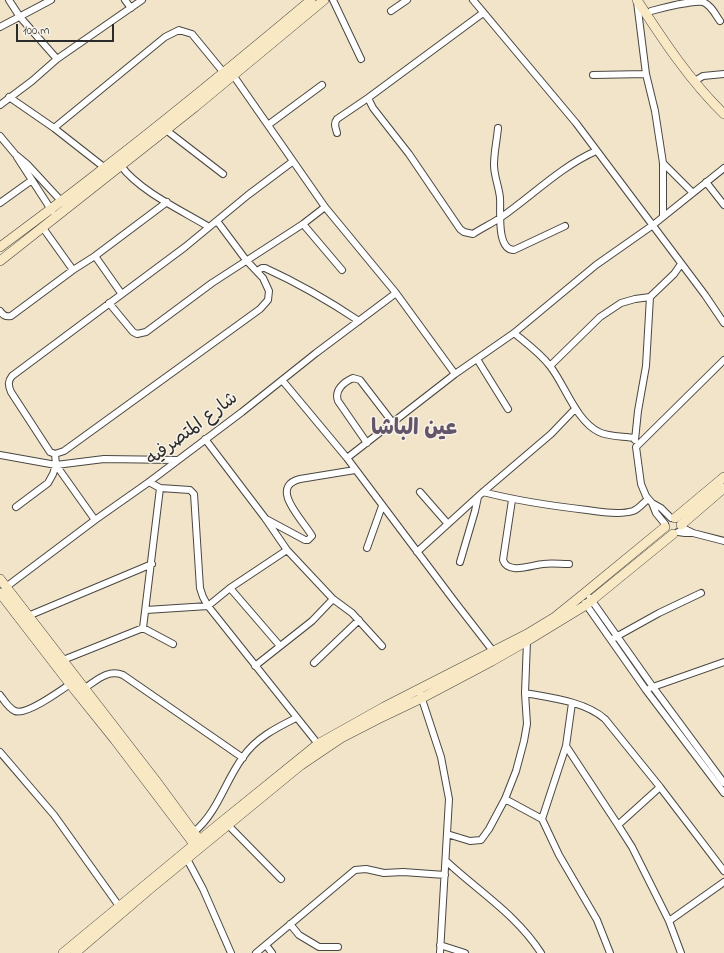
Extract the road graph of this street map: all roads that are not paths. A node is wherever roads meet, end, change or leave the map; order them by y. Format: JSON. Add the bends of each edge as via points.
{"nodes":[{"id":1,"x":9,"y":0,"type":"edge"},
{"id":2,"x":52,"y":0,"type":"edge"},
{"id":3,"x":125,"y":0,"type":"edge"},
{"id":4,"x":142,"y":0,"type":"edge"},
{"id":5,"x":311,"y":0,"type":"edge"},
{"id":6,"x":324,"y":0,"type":"edge"},
{"id":7,"x":333,"y":0,"type":"edge"},
{"id":8,"x":407,"y":0,"type":"edge"},
{"id":9,"x":473,"y":0,"type":"edge"},
{"id":10,"x":639,"y":0,"type":"edge"},
{"id":11,"x":131,"y":8,"type":"junction"},
{"id":12,"x":391,"y":11,"type":"dead end"},
{"id":13,"x":651,"y":11,"type":"junction"},
{"id":14,"x":483,"y":14,"type":"junction"},
{"id":15,"x":20,"y":17,"type":"junction"},
{"id":16,"x":720,"y":21,"type":"dead end"},
{"id":17,"x":0,"y":27,"type":"edge"},
{"id":18,"x":361,"y":59,"type":"dead end"},
{"id":19,"x":57,"y":60,"type":"junction"},
{"id":20,"x":228,"y":74,"type":"junction"},
{"id":21,"x":646,"y":74,"type":"junction"},
{"id":22,"x":724,"y":74,"type":"edge"},
{"id":23,"x":593,"y":75,"type":"dead end"},
{"id":24,"x":698,"y":79,"type":"junction"},
{"id":25,"x":322,"y":85,"type":"dead end"},
{"id":26,"x":9,"y":97,"type":"junction"},
{"id":27,"x":368,"y":98,"type":"junction"},
{"id":28,"x":0,"y":105,"type":"edge"},
{"id":29,"x":724,"y":108,"type":"edge"},
{"id":30,"x":724,"y":114,"type":"edge"},
{"id":31,"x":268,"y":125,"type":"junction"},
{"id":32,"x":54,"y":128,"type":"junction"},
{"id":33,"x":498,"y":128,"type":"dead end"},
{"id":34,"x":166,"y":130,"type":"junction"},
{"id":35,"x":337,"y":133,"type":"dead end"},
{"id":36,"x":0,"y":136,"type":"edge"},
{"id":37,"x":596,"y":151,"type":"junction"},
{"id":38,"x":15,"y":154,"type":"junction"},
{"id":39,"x":292,"y":162,"type":"junction"},
{"id":40,"x":663,"y":163,"type":"junction"},
{"id":41,"x":121,"y":166,"type":"junction"},
{"id":42,"x":105,"y":168,"type":"junction"},
{"id":43,"x":724,"y":168,"type":"edge"},
{"id":44,"x":223,"y":174,"type":"dead end"},
{"id":45,"x":32,"y":180,"type":"junction"},
{"id":46,"x":706,"y":182,"type":"junction"},
{"id":47,"x":693,"y":193,"type":"junction"},
{"id":48,"x":167,"y":202,"type":"junction"},
{"id":49,"x":0,"y":204,"type":"edge"},
{"id":50,"x":64,"y":204,"type":"junction"},
{"id":51,"x":724,"y":205,"type":"edge"},
{"id":52,"x":325,"y":206,"type":"junction"},
{"id":53,"x":50,"y":208,"type":"junction"},
{"id":54,"x":57,"y":216,"type":"junction"},
{"id":55,"x":663,"y":216,"type":"junction"},
{"id":56,"x":500,"y":218,"type":"junction"},
{"id":57,"x":217,"y":221,"type":"junction"},
{"id":58,"x":303,"y":224,"type":"junction"},
{"id":59,"x":653,"y":225,"type":"junction"},
{"id":60,"x":565,"y":226,"type":"dead end"},
{"id":61,"x":209,"y":227,"type":"junction"},
{"id":62,"x":43,"y":228,"type":"junction"},
{"id":63,"x":0,"y":247,"type":"edge"},
{"id":64,"x":95,"y":256,"type":"junction"},
{"id":65,"x":246,"y":260,"type":"junction"},
{"id":66,"x":0,"y":261,"type":"edge"},
{"id":67,"x":681,"y":264,"type":"junction"},
{"id":68,"x":73,"y":270,"type":"junction"},
{"id":69,"x":342,"y":270,"type":"dead end"},
{"id":70,"x":256,"y":271,"type":"junction"},
{"id":71,"x":121,"y":293,"type":"junction"},
{"id":72,"x":396,"y":293,"type":"junction"},
{"id":73,"x":650,"y":297,"type":"junction"},
{"id":74,"x":109,"y":303,"type":"junction"},
{"id":75,"x":0,"y":311,"type":"edge"},
{"id":76,"x":359,"y":321,"type":"junction"},
{"id":77,"x":724,"y":323,"type":"edge"},
{"id":78,"x":514,"y":333,"type":"junction"},
{"id":79,"x":476,"y":359,"type":"junction"},
{"id":80,"x":724,"y":360,"type":"edge"},
{"id":81,"x":550,"y":366,"type":"junction"},
{"id":82,"x":455,"y":374,"type":"junction"},
{"id":83,"x":282,"y":380,"type":"junction"},
{"id":84,"x":508,"y":409,"type":"dead end"},
{"id":85,"x":576,"y":409,"type":"junction"},
{"id":86,"x":393,"y":423,"type":"junction"},
{"id":87,"x":635,"y":438,"type":"junction"},
{"id":88,"x":205,"y":439,"type":"junction"},
{"id":89,"x":367,"y":443,"type":"junction"},
{"id":90,"x":636,"y":448,"type":"junction"},
{"id":91,"x":55,"y":454,"type":"junction"},
{"id":92,"x":0,"y":455,"type":"edge"},
{"id":93,"x":347,"y":458,"type":"junction"},
{"id":94,"x":177,"y":460,"type":"junction"},
{"id":95,"x":56,"y":465,"type":"junction"},
{"id":96,"x":355,"y":470,"type":"junction"},
{"id":97,"x":724,"y":477,"type":"edge"},
{"id":98,"x":149,"y":482,"type":"junction"},
{"id":99,"x":160,"y":488,"type":"junction"},
{"id":100,"x":724,"y":488,"type":"edge"},
{"id":101,"x":420,"y":492,"type":"dead end"},
{"id":102,"x":483,"y":492,"type":"junction"},
{"id":103,"x":478,"y":497,"type":"junction"},
{"id":104,"x":512,"y":500,"type":"junction"},
{"id":105,"x":650,"y":501,"type":"junction"},
{"id":106,"x":382,"y":506,"type":"junction"},
{"id":107,"x":16,"y":507,"type":"dead end"},
{"id":108,"x":265,"y":518,"type":"junction"},
{"id":109,"x":96,"y":520,"type":"junction"},
{"id":110,"x":448,"y":524,"type":"junction"},
{"id":111,"x":673,"y":526,"type":"junction"},
{"id":112,"x":724,"y":541,"type":"edge"},
{"id":113,"x":367,"y":548,"type":"dead end"},
{"id":114,"x":287,"y":550,"type":"junction"},
{"id":115,"x":416,"y":552,"type":"junction"},
{"id":116,"x":460,"y":562,"type":"dead end"},
{"id":117,"x":152,"y":564,"type":"junction"},
{"id":118,"x":569,"y":564,"type":"dead end"},
{"id":119,"x":0,"y":579,"type":"edge"},
{"id":120,"x":230,"y":588,"type":"junction"},
{"id":121,"x":3,"y":590,"type":"edge"},
{"id":122,"x":701,"y":593,"type":"dead end"},
{"id":123,"x":584,"y":595,"type":"junction"},
{"id":124,"x":333,"y":599,"type":"junction"},
{"id":125,"x":589,"y":603,"type":"junction"},
{"id":126,"x":208,"y":606,"type":"junction"},
{"id":127,"x":146,"y":610,"type":"junction"},
{"id":128,"x":28,"y":616,"type":"junction"},
{"id":129,"x":359,"y":620,"type":"junction"},
{"id":130,"x":143,"y":628,"type":"junction"},
{"id":131,"x":617,"y":637,"type":"junction"},
{"id":132,"x":611,"y":640,"type":"junction"},
{"id":133,"x":527,"y":641,"type":"junction"},
{"id":134,"x":173,"y":644,"type":"dead end"},
{"id":135,"x":280,"y":646,"type":"junction"},
{"id":136,"x":382,"y":646,"type":"dead end"},
{"id":137,"x":493,"y":651,"type":"junction"},
{"id":138,"x":63,"y":660,"type":"junction"},
{"id":139,"x":724,"y":662,"type":"edge"},
{"id":140,"x":314,"y":663,"type":"dead end"},
{"id":141,"x":255,"y":666,"type":"junction"},
{"id":142,"x":78,"y":679,"type":"junction"},
{"id":143,"x":70,"y":684,"type":"junction"},
{"id":144,"x":652,"y":687,"type":"junction"},
{"id":145,"x":85,"y":688,"type":"junction"},
{"id":146,"x":646,"y":690,"type":"junction"},
{"id":147,"x":525,"y":693,"type":"junction"},
{"id":148,"x":420,"y":694,"type":"junction"},
{"id":149,"x":0,"y":695,"type":"edge"},
{"id":150,"x":572,"y":703,"type":"junction"},
{"id":151,"x":296,"y":718,"type":"junction"},
{"id":152,"x":318,"y":744,"type":"junction"},
{"id":153,"x":566,"y":746,"type":"junction"},
{"id":154,"x":0,"y":752,"type":"edge"},
{"id":155,"x":242,"y":758,"type":"junction"},
{"id":156,"x":724,"y":783,"type":"edge"},
{"id":157,"x":660,"y":787,"type":"junction"},
{"id":158,"x":724,"y":792,"type":"edge"},
{"id":159,"x":505,"y":799,"type":"junction"},
{"id":160,"x":542,"y":819,"type":"junction"},
{"id":161,"x":228,"y":825,"type":"junction"},
{"id":162,"x":618,"y":825,"type":"junction"},
{"id":163,"x":194,"y":832,"type":"junction"},
{"id":164,"x":447,"y":834,"type":"junction"},
{"id":165,"x":199,"y":845,"type":"junction"},
{"id":166,"x":187,"y":859,"type":"junction"},
{"id":167,"x":446,"y":861,"type":"junction"},
{"id":168,"x":724,"y":871,"type":"edge"},
{"id":169,"x":445,"y":875,"type":"junction"},
{"id":170,"x":281,"y":879,"type":"dead end"},
{"id":171,"x":724,"y":882,"type":"edge"},
{"id":172,"x":119,"y":906,"type":"junction"},
{"id":173,"x":669,"y":921,"type":"junction"},
{"id":174,"x":290,"y":924,"type":"junction"},
{"id":175,"x":266,"y":945,"type":"junction"},
{"id":176,"x":440,"y":945,"type":"junction"},
{"id":177,"x":338,"y":947,"type":"dead end"},
{"id":178,"x":320,"y":950,"type":"edge"},
{"id":179,"x":63,"y":953,"type":"edge"},
{"id":180,"x":75,"y":953,"type":"edge"},
{"id":181,"x":232,"y":953,"type":"edge"},
{"id":182,"x":256,"y":953,"type":"edge"},
{"id":183,"x":272,"y":953,"type":"edge"},
{"id":184,"x":440,"y":953,"type":"edge"},
{"id":185,"x":465,"y":953,"type":"edge"},
{"id":186,"x":541,"y":953,"type":"edge"},
{"id":187,"x":610,"y":953,"type":"edge"},
{"id":188,"x":681,"y":953,"type":"edge"}],
"edges":[{"from":1,"to":15,"type":"street"},
{"from":2,"to":15,"type":"street"},
{"from":3,"to":11,"type":"street"},
{"from":4,"to":11,"type":"street"},
{"from":5,"to":20,"type":"street"},
{"from":6,"to":20,"type":"street"},
{"from":7,"to":18,"type":"street"},
{"from":8,"to":12,"type":"street"},
{"from":9,"to":14,"type":"street"},
{"from":10,"to":13,"type":"street"},
{"from":10,"to":21,"type":"street"},
{"from":10,"to":30,"type":"street","via":[[690,77]]},
{"from":11,"to":19,"type":"street"},
{"from":13,"to":16,"type":"street","via":[[680,3],[702,1]]},
{"from":13,"to":24,"type":"street"},
{"from":14,"to":27,"type":"street"},
{"from":14,"to":37,"type":"street","via":[[549,90]]},
{"from":15,"to":17,"type":"street"},
{"from":15,"to":19,"type":"street"},
{"from":19,"to":26,"type":"street"},
{"from":20,"to":31,"type":"street"},
{"from":20,"to":32,"type":"street","via":[[192,34],[179,30],[165,37]]},
{"from":20,"to":34,"type":"street"},
{"from":20,"to":42,"type":"street"},
{"from":21,"to":23,"type":"street"},
{"from":21,"to":40,"type":"street"},
{"from":22,"to":24,"type":"street","via":[[703,76]]},
{"from":24,"to":29,"type":"street"},
{"from":25,"to":31,"type":"street"},
{"from":26,"to":28,"type":"street"},
{"from":26,"to":32,"type":"street"},
{"from":27,"to":35,"type":"street","via":[[337,119]]},
{"from":27,"to":56,"type":"street","via":[[372,108],[409,154],[460,229],[473,234]]},
{"from":31,"to":39,"type":"street"},
{"from":32,"to":42,"type":"street"},
{"from":33,"to":56,"type":"street","via":[[494,163],[500,198]]},
{"from":34,"to":41,"type":"street"},
{"from":34,"to":44,"type":"street"},
{"from":36,"to":38,"type":"street"},
{"from":37,"to":56,"type":"street","via":[[558,174]]},
{"from":37,"to":59,"type":"street"},
{"from":38,"to":45,"type":"street"},
{"from":38,"to":50,"type":"street"},
{"from":39,"to":52,"type":"street"},
{"from":39,"to":57,"type":"street"},
{"from":40,"to":47,"type":"street"},
{"from":40,"to":55,"type":"street"},
{"from":41,"to":48,"type":"street","via":[[134,180]]},
{"from":41,"to":50,"type":"street"},
{"from":42,"to":50,"type":"street"},
{"from":43,"to":46,"type":"street"},
{"from":45,"to":49,"type":"street"},
{"from":45,"to":53,"type":"street"},
{"from":46,"to":47,"type":"street"},
{"from":46,"to":51,"type":"street"},
{"from":47,"to":55,"type":"street"},
{"from":48,"to":61,"type":"street"},
{"from":48,"to":64,"type":"street"},
{"from":50,"to":53,"type":"street"},
{"from":50,"to":54,"type":"street"},
{"from":52,"to":58,"type":"street"},
{"from":52,"to":72,"type":"street"},
{"from":53,"to":54,"type":"street"},
{"from":53,"to":63,"type":"street"},
{"from":54,"to":62,"type":"street"},
{"from":55,"to":59,"type":"street"},
{"from":56,"to":60,"type":"street","via":[[505,246],[511,250]]},
{"from":57,"to":61,"type":"street"},
{"from":57,"to":65,"type":"street"},
{"from":58,"to":65,"type":"street"},
{"from":58,"to":69,"type":"street"},
{"from":59,"to":67,"type":"street"},
{"from":59,"to":78,"type":"street","via":[[596,265]]},
{"from":61,"to":71,"type":"street"},
{"from":62,"to":66,"type":"street"},
{"from":62,"to":68,"type":"street"},
{"from":64,"to":68,"type":"street"},
{"from":64,"to":71,"type":"street"},
{"from":65,"to":70,"type":"street"},
{"from":65,"to":74,"type":"street","via":[[140,334],[133,332]]},
{"from":67,"to":73,"type":"street"},
{"from":67,"to":77,"type":"street"},
{"from":68,"to":75,"type":"street","via":[[11,316],[4,316]]},
{"from":70,"to":76,"type":"street","via":[[265,268],[292,280]]},
{"from":70,"to":91,"type":"street","via":[[263,278],[269,291],[268,300],[260,309],[64,451]]},
{"from":71,"to":74,"type":"street"},
{"from":72,"to":76,"type":"street","name":"شارع المتصرفيه"},
{"from":72,"to":82,"type":"street"},
{"from":73,"to":81,"type":"street","via":[[635,298],[600,317]]},
{"from":73,"to":87,"type":"street","via":[[646,366]]},
{"from":74,"to":91,"type":"street","via":[[41,353],[10,380],[10,392],[50,452]]},
{"from":76,"to":83,"type":"street","name":"شارع المتصرفيه"},
{"from":78,"to":79,"type":"street"},
{"from":78,"to":81,"type":"street"},
{"from":79,"to":82,"type":"street"},
{"from":79,"to":84,"type":"street"},
{"from":80,"to":90,"type":"street"},
{"from":81,"to":85,"type":"street"},
{"from":82,"to":86,"type":"street"},
{"from":83,"to":88,"type":"street","name":"شارع المتصرفيه"},
{"from":83,"to":93,"type":"street"},
{"from":85,"to":87,"type":"street","via":[[598,432]]},
{"from":85,"to":102,"type":"street","via":[[551,434]]},
{"from":86,"to":89,"type":"street"},
{"from":86,"to":89,"type":"street","via":[[360,380],[353,378],[346,382],[336,396]]},
{"from":87,"to":90,"type":"street"},
{"from":88,"to":94,"type":"street","name":"شارع المتصرفيه"},
{"from":88,"to":108,"type":"street"},
{"from":89,"to":93,"type":"street"},
{"from":90,"to":105,"type":"street","via":[[641,484]]},
{"from":91,"to":95,"type":"street"},
{"from":92,"to":95,"type":"street"},
{"from":93,"to":96,"type":"street"},
{"from":94,"to":95,"type":"street","via":[[104,459]]},
{"from":94,"to":98,"type":"street","name":"شارع المتصرفيه"},
{"from":95,"to":107,"type":"street","via":[[48,483]]},
{"from":95,"to":109,"type":"street"},
{"from":96,"to":106,"type":"street"},
{"from":96,"to":108,"type":"street","via":[[300,479],[289,484],[286,494],[312,536],[308,540]]},
{"from":97,"to":111,"type":"street"},
{"from":98,"to":99,"type":"street"},
{"from":98,"to":109,"type":"street","name":"شارع المتصرفيه"},
{"from":99,"to":117,"type":"street"},
{"from":99,"to":126,"type":"street","via":[[190,490],[194,494],[200,588]]},
{"from":100,"to":111,"type":"street"},
{"from":101,"to":110,"type":"street"},
{"from":102,"to":103,"type":"street"},
{"from":102,"to":104,"type":"street"},
{"from":103,"to":110,"type":"street"},
{"from":103,"to":116,"type":"street"},
{"from":104,"to":105,"type":"street","via":[[602,512],[634,511]]},
{"from":104,"to":118,"type":"street","via":[[503,560],[507,566],[513,568]]},
{"from":105,"to":111,"type":"street","via":[[661,508]]},
{"from":106,"to":113,"type":"street"},
{"from":106,"to":115,"type":"street"},
{"from":108,"to":114,"type":"street"},
{"from":109,"to":121,"type":"street","name":"شارع المتصرفيه"},
{"from":110,"to":115,"type":"street"},
{"from":111,"to":112,"type":"street"},
{"from":111,"to":123,"type":"street"},
{"from":111,"to":125,"type":"street"},
{"from":114,"to":120,"type":"street"},
{"from":114,"to":124,"type":"street"},
{"from":115,"to":137,"type":"street"},
{"from":117,"to":127,"type":"street"},
{"from":117,"to":128,"type":"street"},
{"from":119,"to":121,"type":"street"},
{"from":120,"to":126,"type":"street"},
{"from":120,"to":135,"type":"street"},
{"from":121,"to":128,"type":"street"},
{"from":121,"to":143,"type":"street"},
{"from":122,"to":131,"type":"street"},
{"from":123,"to":125,"type":"street"},
{"from":123,"to":137,"type":"street","via":[[549,620]]},
{"from":124,"to":129,"type":"street"},
{"from":124,"to":135,"type":"street","via":[[312,621]]},
{"from":125,"to":131,"type":"street"},
{"from":125,"to":132,"type":"street"},
{"from":125,"to":133,"type":"street"},
{"from":126,"to":127,"type":"street"},
{"from":126,"to":141,"type":"street"},
{"from":127,"to":130,"type":"street"},
{"from":128,"to":138,"type":"street"},
{"from":129,"to":136,"type":"street"},
{"from":129,"to":140,"type":"street"},
{"from":130,"to":134,"type":"street"},
{"from":130,"to":138,"type":"street"},
{"from":131,"to":132,"type":"street"},
{"from":131,"to":144,"type":"street"},
{"from":132,"to":146,"type":"street"},
{"from":133,"to":147,"type":"street"},
{"from":133,"to":148,"type":"street"},
{"from":135,"to":141,"type":"street"},
{"from":137,"to":148,"type":"street"},
{"from":138,"to":142,"type":"street"},
{"from":139,"to":144,"type":"street"},
{"from":141,"to":151,"type":"street"},
{"from":142,"to":143,"type":"street"},
{"from":142,"to":145,"type":"street"},
{"from":143,"to":149,"type":"street","via":[[23,712],[11,709]]},
{"from":143,"to":165,"type":"street"},
{"from":144,"to":146,"type":"street"},
{"from":144,"to":156,"type":"street"},
{"from":145,"to":155,"type":"street","via":[[108,673],[117,672]]},
{"from":145,"to":163,"type":"street"},
{"from":146,"to":158,"type":"street"},
{"from":147,"to":150,"type":"street"},
{"from":147,"to":159,"type":"street","via":[[525,737]]},
{"from":148,"to":152,"type":"street","via":[[345,728]]},
{"from":148,"to":161,"type":"street","via":[[323,749]]},
{"from":148,"to":164,"type":"street","via":[[442,757],[448,785]]},
{"from":150,"to":153,"type":"street"},
{"from":150,"to":157,"type":"street","via":[[605,718]]},
{"from":151,"to":152,"type":"street"},
{"from":151,"to":155,"type":"street","via":[[270,731]]},
{"from":152,"to":165,"type":"street"},
{"from":153,"to":160,"type":"street"},
{"from":153,"to":162,"type":"street"},
{"from":154,"to":172,"type":"street","via":[[54,815]]},
{"from":155,"to":163,"type":"street","via":[[208,818]]},
{"from":157,"to":162,"type":"street"},
{"from":157,"to":168,"type":"street"},
{"from":159,"to":160,"type":"street"},
{"from":159,"to":164,"type":"street","via":[[481,840],[470,841]]},
{"from":160,"to":187,"type":"street","via":[[559,855],[593,914]]},
{"from":161,"to":165,"type":"street"},
{"from":161,"to":170,"type":"street"},
{"from":162,"to":173,"type":"street","via":[[632,847]]},
{"from":163,"to":165,"type":"street"},
{"from":164,"to":167,"type":"street"},
{"from":165,"to":166,"type":"street"},
{"from":165,"to":172,"type":"street"},
{"from":166,"to":180,"type":"street"},
{"from":166,"to":181,"type":"street"},
{"from":167,"to":169,"type":"street"},
{"from":167,"to":186,"type":"street","via":[[510,916]]},
{"from":169,"to":174,"type":"street","via":[[355,870]]},
{"from":169,"to":176,"type":"street"},
{"from":171,"to":173,"type":"street"},
{"from":172,"to":179,"type":"street"},
{"from":173,"to":188,"type":"street"},
{"from":174,"to":175,"type":"street"},
{"from":174,"to":178,"type":"street","via":[[299,935]]},
{"from":175,"to":182,"type":"street"},
{"from":175,"to":183,"type":"street"},
{"from":176,"to":184,"type":"street"},
{"from":176,"to":185,"type":"street"},
{"from":177,"to":178,"type":"street"}]}
